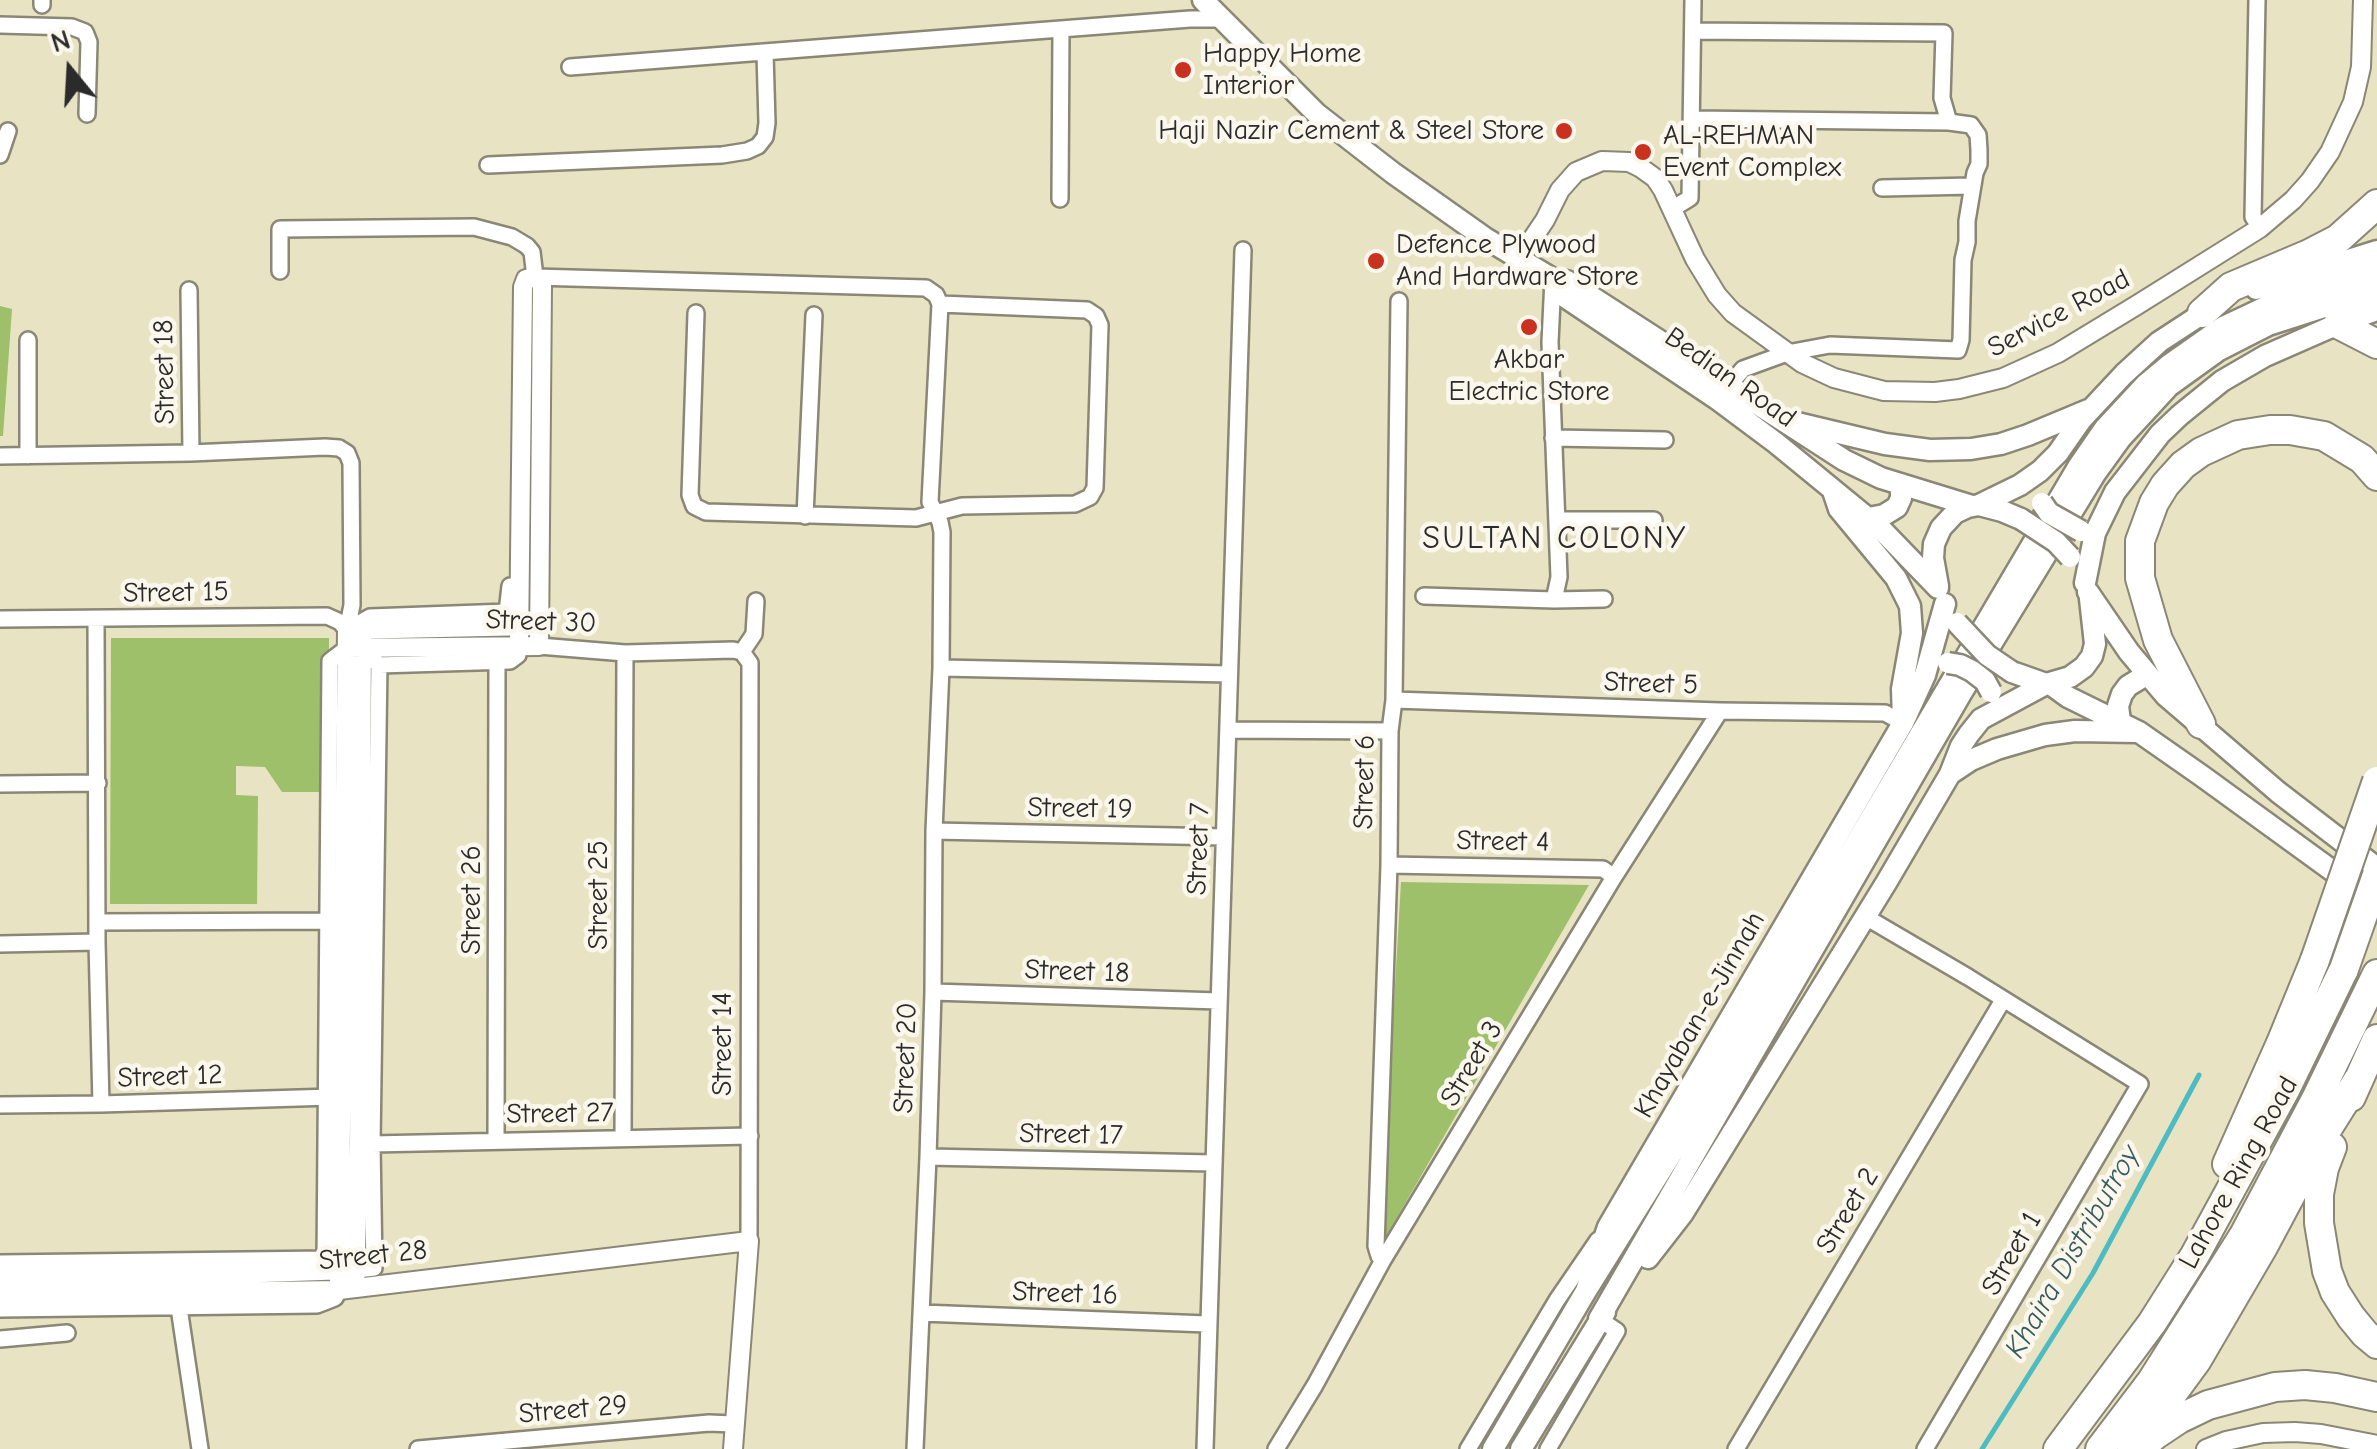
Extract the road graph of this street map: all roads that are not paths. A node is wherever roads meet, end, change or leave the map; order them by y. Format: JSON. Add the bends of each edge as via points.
{"nodes":[{"id":1,"x":1203,"y":0,"type":"edge"},
{"id":2,"x":1693,"y":0,"type":"edge"},
{"id":3,"x":2257,"y":0,"type":"edge"},
{"id":4,"x":2363,"y":0,"type":"edge"},
{"id":5,"x":1223,"y":20,"type":"junction"},
{"id":6,"x":0,"y":25,"type":"edge"},
{"id":7,"x":1061,"y":30,"type":"junction"},
{"id":8,"x":1693,"y":31,"type":"junction"},
{"id":9,"x":765,"y":53,"type":"junction"},
{"id":10,"x":570,"y":66,"type":"dead end"},
{"id":11,"x":87,"y":114,"type":"dead end"},
{"id":12,"x":1693,"y":119,"type":"junction"},
{"id":13,"x":1949,"y":122,"type":"junction"},
{"id":14,"x":8,"y":131,"type":"dead end"},
{"id":15,"x":0,"y":155,"type":"edge"},
{"id":16,"x":488,"y":165,"type":"dead end"},
{"id":17,"x":1972,"y":186,"type":"junction"},
{"id":18,"x":1882,"y":188,"type":"dead end"},
{"id":19,"x":2377,"y":192,"type":"edge"},
{"id":20,"x":1060,"y":199,"type":"dead end"},
{"id":21,"x":2377,"y":204,"type":"edge"},
{"id":22,"x":1672,"y":210,"type":"junction"},
{"id":23,"x":2377,"y":220,"type":"edge"},
{"id":24,"x":2260,"y":228,"type":"junction"},
{"id":25,"x":2338,"y":240,"type":"junction"},
{"id":26,"x":1243,"y":250,"type":"dead end"},
{"id":27,"x":2377,"y":251,"type":"edge"},
{"id":28,"x":1518,"y":260,"type":"junction"},
{"id":29,"x":2377,"y":270,"type":"edge"},
{"id":30,"x":280,"y":271,"type":"dead end"},
{"id":31,"x":535,"y":277,"type":"junction"},
{"id":32,"x":1553,"y":280,"type":"junction"},
{"id":33,"x":188,"y":290,"type":"dead end"},
{"id":34,"x":2377,"y":290,"type":"edge"},
{"id":35,"x":1399,"y":301,"type":"dead end"},
{"id":36,"x":940,"y":304,"type":"junction"},
{"id":37,"x":2377,"y":310,"type":"edge"},
{"id":38,"x":696,"y":313,"type":"dead end"},
{"id":39,"x":2202,"y":313,"type":"junction"},
{"id":40,"x":814,"y":314,"type":"dead end"},
{"id":41,"x":2338,"y":324,"type":"junction"},
{"id":42,"x":28,"y":340,"type":"dead end"},
{"id":43,"x":2377,"y":344,"type":"edge"},
{"id":44,"x":1788,"y":353,"type":"junction"},
{"id":45,"x":1723,"y":393,"type":"junction"},
{"id":46,"x":2092,"y":408,"type":"junction"},
{"id":47,"x":1776,"y":417,"type":"junction"},
{"id":48,"x":2076,"y":428,"type":"junction"},
{"id":49,"x":1552,"y":438,"type":"junction"},
{"id":50,"x":1665,"y":440,"type":"dead end"},
{"id":51,"x":2147,"y":450,"type":"junction"},
{"id":52,"x":191,"y":453,"type":"junction"},
{"id":53,"x":0,"y":456,"type":"edge"},
{"id":54,"x":28,"y":456,"type":"junction"},
{"id":55,"x":2377,"y":476,"type":"edge"},
{"id":56,"x":1901,"y":484,"type":"junction"},
{"id":57,"x":1832,"y":490,"type":"junction"},
{"id":58,"x":1976,"y":506,"type":"junction"},
{"id":59,"x":937,"y":514,"type":"junction"},
{"id":60,"x":805,"y":516,"type":"junction"},
{"id":61,"x":1869,"y":518,"type":"junction"},
{"id":62,"x":1558,"y":520,"type":"junction"},
{"id":63,"x":1654,"y":520,"type":"dead end"},
{"id":64,"x":510,"y":586,"type":"dead end"},
{"id":65,"x":2086,"y":588,"type":"junction"},
{"id":66,"x":1424,"y":596,"type":"dead end"},
{"id":67,"x":1942,"y":596,"type":"junction"},
{"id":68,"x":1554,"y":600,"type":"junction"},
{"id":69,"x":1604,"y":600,"type":"dead end"},
{"id":70,"x":756,"y":601,"type":"dead end"},
{"id":71,"x":0,"y":620,"type":"edge"},
{"id":72,"x":96,"y":620,"type":"junction"},
{"id":73,"x":522,"y":621,"type":"junction"},
{"id":74,"x":354,"y":639,"type":"junction"},
{"id":75,"x":520,"y":646,"type":"junction"},
{"id":76,"x":540,"y":646,"type":"junction"},
{"id":77,"x":738,"y":651,"type":"junction"},
{"id":78,"x":625,"y":653,"type":"junction"},
{"id":79,"x":497,"y":661,"type":"junction"},
{"id":80,"x":378,"y":665,"type":"junction"},
{"id":81,"x":941,"y":668,"type":"junction"},
{"id":82,"x":1229,"y":674,"type":"junction"},
{"id":83,"x":2146,"y":675,"type":"junction"},
{"id":84,"x":2048,"y":684,"type":"junction"},
{"id":85,"x":1394,"y":700,"type":"junction"},
{"id":86,"x":1720,"y":711,"type":"junction"},
{"id":87,"x":1905,"y":719,"type":"junction"},
{"id":88,"x":1982,"y":720,"type":"junction"},
{"id":89,"x":2120,"y":721,"type":"junction"},
{"id":90,"x":2201,"y":724,"type":"junction"},
{"id":91,"x":1229,"y":730,"type":"junction"},
{"id":92,"x":1390,"y":731,"type":"junction"},
{"id":93,"x":2139,"y":732,"type":"junction"},
{"id":94,"x":1950,"y":774,"type":"junction"},
{"id":95,"x":2377,"y":781,"type":"edge"},
{"id":96,"x":98,"y":783,"type":"junction"},
{"id":97,"x":0,"y":784,"type":"edge"},
{"id":98,"x":934,"y":831,"type":"junction"},
{"id":99,"x":1224,"y":838,"type":"junction"},
{"id":100,"x":1389,"y":865,"type":"junction"},
{"id":101,"x":2377,"y":871,"type":"edge"},
{"id":102,"x":1614,"y":878,"type":"junction"},
{"id":103,"x":2377,"y":905,"type":"edge"},
{"id":104,"x":1864,"y":916,"type":"junction"},
{"id":105,"x":334,"y":921,"type":"junction"},
{"id":106,"x":98,"y":922,"type":"junction"},
{"id":107,"x":97,"y":942,"type":"junction"},
{"id":108,"x":0,"y":944,"type":"edge"},
{"id":109,"x":2376,"y":975,"type":"edge"},
{"id":110,"x":933,"y":992,"type":"junction"},
{"id":111,"x":2003,"y":1000,"type":"junction"},
{"id":112,"x":1219,"y":1002,"type":"junction"},
{"id":113,"x":2377,"y":1039,"type":"edge"},
{"id":114,"x":2358,"y":1080,"type":"junction"},
{"id":115,"x":333,"y":1097,"type":"junction"},
{"id":116,"x":101,"y":1104,"type":"junction"},
{"id":117,"x":0,"y":1105,"type":"edge"},
{"id":118,"x":750,"y":1136,"type":"junction"},
{"id":119,"x":623,"y":1138,"type":"junction"},
{"id":120,"x":496,"y":1140,"type":"junction"},
{"id":121,"x":372,"y":1144,"type":"junction"},
{"id":122,"x":928,"y":1157,"type":"junction"},
{"id":123,"x":1213,"y":1164,"type":"junction"},
{"id":124,"x":1608,"y":1227,"type":"junction"},
{"id":125,"x":749,"y":1241,"type":"junction"},
{"id":126,"x":2195,"y":1255,"type":"junction"},
{"id":127,"x":1384,"y":1260,"type":"junction"},
{"id":128,"x":0,"y":1263,"type":"edge"},
{"id":129,"x":352,"y":1276,"type":"junction"},
{"id":130,"x":0,"y":1278,"type":"edge"},
{"id":131,"x":1586,"y":1291,"type":"junction"},
{"id":132,"x":0,"y":1294,"type":"edge"},
{"id":133,"x":178,"y":1300,"type":"junction"},
{"id":134,"x":0,"y":1310,"type":"edge"},
{"id":135,"x":922,"y":1313,"type":"junction"},
{"id":136,"x":1599,"y":1319,"type":"junction"},
{"id":137,"x":1207,"y":1324,"type":"junction"},
{"id":138,"x":67,"y":1332,"type":"dead end"},
{"id":139,"x":0,"y":1340,"type":"edge"},
{"id":140,"x":2377,"y":1344,"type":"edge"},
{"id":141,"x":2377,"y":1397,"type":"edge"},
{"id":142,"x":733,"y":1424,"type":"junction"},
{"id":143,"x":567,"y":1443,"type":"edge"},
{"id":144,"x":2377,"y":1445,"type":"edge"},
{"id":145,"x":200,"y":1449,"type":"edge"},
{"id":146,"x":418,"y":1449,"type":"edge"},
{"id":147,"x":733,"y":1449,"type":"edge"},
{"id":148,"x":915,"y":1449,"type":"edge"},
{"id":149,"x":1205,"y":1449,"type":"edge"},
{"id":150,"x":1276,"y":1449,"type":"edge"},
{"id":151,"x":1468,"y":1449,"type":"edge"},
{"id":152,"x":1493,"y":1449,"type":"edge"},
{"id":153,"x":1522,"y":1449,"type":"edge"},
{"id":154,"x":1548,"y":1449,"type":"edge"},
{"id":155,"x":1736,"y":1449,"type":"edge"},
{"id":156,"x":1925,"y":1449,"type":"edge"},
{"id":157,"x":2058,"y":1449,"type":"edge"},
{"id":158,"x":2100,"y":1449,"type":"edge"},
{"id":159,"x":2132,"y":1449,"type":"edge"},
{"id":160,"x":2140,"y":1449,"type":"edge"},
{"id":161,"x":2206,"y":1449,"type":"edge"}],
"edges":[{"from":1,"to":5,"type":"main road","name":"Bedian Road"},
{"from":2,"to":8,"type":"street"},
{"from":3,"to":24,"type":"street","via":[[2252,217]]},
{"from":4,"to":24,"type":"street","name":"Service Road","via":[[2361,67],[2338,137],[2310,181]]},
{"from":5,"to":7,"type":"street"},
{"from":5,"to":28,"type":"main road","name":"Bedian Road","via":[[1316,114]]},
{"from":6,"to":11,"type":"street","via":[[86,32]]},
{"from":7,"to":9,"type":"street"},
{"from":7,"to":20,"type":"street"},
{"from":8,"to":12,"type":"street"},
{"from":8,"to":13,"type":"street","via":[[1944,33],[1942,98]]},
{"from":9,"to":10,"type":"street"},
{"from":9,"to":16,"type":"street","via":[[767,124],[758,146],[747,151]]},
{"from":12,"to":13,"type":"street"},
{"from":12,"to":22,"type":"street","via":[[1690,198]]},
{"from":13,"to":17,"type":"street","via":[[1971,125],[1978,134]]},
{"from":14,"to":15,"type":"street"},
{"from":17,"to":18,"type":"street"},
{"from":17,"to":44,"type":"street","via":[[1958,350],[1830,345]]},
{"from":19,"to":25,"type":"highway","via":[[2340,222]]},
{"from":21,"to":25,"type":"highway"},
{"from":22,"to":28,"type":"street","name":"Service Road","via":[[1655,178],[1641,168],[1615,160],[1588,165],[1566,182]]},
{"from":22,"to":44,"type":"street","name":"Service Road","via":[[1717,295]]},
{"from":23,"to":25,"type":"highway","via":[[2355,240]]},
{"from":24,"to":44,"type":"street","name":"Service Road","via":[[2058,353],[1984,384],[1884,391],[1834,378]]},
{"from":25,"to":39,"type":"highway","via":[[2230,287]]},
{"from":26,"to":82,"type":"street","name":"Street 7"},
{"from":27,"to":39,"type":"main road"},
{"from":28,"to":32,"type":"main road","name":"Bedian Road"},
{"from":29,"to":131,"type":"main road","via":[[2222,327],[2168,364],[2105,428]]},
{"from":30,"to":31,"type":"street","via":[[280,229],[474,227],[527,246]]},
{"from":31,"to":36,"type":"street","via":[[926,288]]},
{"from":31,"to":73,"type":"street","via":[[542,286]]},
{"from":32,"to":45,"type":"main road","name":"Bedian Road","via":[[1559,293]]},
{"from":32,"to":49,"type":"street"},
{"from":33,"to":52,"type":"street","name":"Street 18"},
{"from":34,"to":136,"type":"main road","via":[[2218,350],[2170,386],[2122,438],[1962,692]]},
{"from":35,"to":85,"type":"street","name":"Street 6"},
{"from":36,"to":59,"type":"street","name":"Street 20","via":[[930,502]]},
{"from":36,"to":59,"type":"street","via":[[1087,310],[1100,325],[1090,497],[1075,504],[962,506]]},
{"from":37,"to":41,"type":"main road"},
{"from":38,"to":60,"type":"street","via":[[694,506]]},
{"from":39,"to":46,"type":"main road","via":[[2160,342]]},
{"from":40,"to":60,"type":"street"},
{"from":41,"to":43,"type":"highway"},
{"from":41,"to":51,"type":"main road","via":[[2222,381]]},
{"from":42,"to":54,"type":"street"},
{"from":44,"to":45,"type":"street","via":[[1743,368]]},
{"from":45,"to":47,"type":"main road"},
{"from":45,"to":57,"type":"main road","name":"Bedian Road"},
{"from":46,"to":47,"type":"main road","via":[[2002,444],[1930,450]]},
{"from":46,"to":48,"type":"main road"},
{"from":47,"to":56,"type":"main road","via":[[1844,460]]},
{"from":48,"to":51,"type":"main road","bridge":true,"via":[[2072,449],[2042,492],[2042,503],[2081,530],[2127,462]]},
{"from":48,"to":58,"type":"main road","via":[[2034,476]]},
{"from":49,"to":50,"type":"street"},
{"from":49,"to":62,"type":"street"},
{"from":51,"to":65,"type":"main road","via":[[2115,492],[2095,534]]},
{"from":52,"to":54,"type":"street"},
{"from":52,"to":74,"type":"street","via":[[325,446],[347,453]]},
{"from":53,"to":54,"type":"street"},
{"from":55,"to":90,"type":"highway","via":[[2324,436],[2270,430],[2201,452],[2165,485],[2140,541],[2140,578],[2158,640]]},
{"from":56,"to":58,"type":"main road"},
{"from":56,"to":61,"type":"main road","via":[[1897,507]]},
{"from":57,"to":61,"type":"main road","name":"Bedian Road"},
{"from":57,"to":87,"type":"main road","via":[[1910,606]]},
{"from":58,"to":65,"type":"main road","bridge":true,"via":[[2021,519],[2056,542]]},
{"from":58,"to":67,"type":"main road","via":[[1955,513],[1937,537],[1933,558]]},
{"from":59,"to":60,"type":"street"},
{"from":59,"to":81,"type":"street","name":"Street 20"},
{"from":61,"to":67,"type":"main road","name":"Bedian Road"},
{"from":62,"to":63,"type":"street"},
{"from":62,"to":68,"type":"street"},
{"from":64,"to":73,"type":"street"},
{"from":65,"to":83,"type":"main road"},
{"from":65,"to":84,"type":"main road","via":[[2092,656],[2077,673]]},
{"from":66,"to":68,"type":"street"},
{"from":67,"to":84,"type":"main road","bridge":true,"via":[[1987,655]]},
{"from":67,"to":87,"type":"main road","name":"Khayaban-e-Jinnah","via":[[1925,675]]},
{"from":68,"to":69,"type":"street"},
{"from":70,"to":77,"type":"street","via":[[754,634]]},
{"from":71,"to":72,"type":"street","name":"Street 15"},
{"from":72,"to":74,"type":"street","name":"Street 15","via":[[327,616]]},
{"from":72,"to":96,"type":"street"},
{"from":73,"to":74,"type":"street","name":"Street 30"},
{"from":73,"to":75,"type":"street"},
{"from":73,"to":76,"type":"street"},
{"from":74,"to":75,"type":"street","name":"Street 30"},
{"from":74,"to":80,"type":"street"},
{"from":74,"to":105,"type":"street"},
{"from":74,"to":129,"type":"street"},
{"from":75,"to":76,"type":"street","name":"Street 30"},
{"from":75,"to":79,"type":"street","via":[[510,661]]},
{"from":76,"to":78,"type":"street","name":"Street 30"},
{"from":77,"to":78,"type":"street","name":"Street 30"},
{"from":77,"to":118,"type":"street","name":"Street 14","via":[[752,671]]},
{"from":78,"to":119,"type":"street","name":"Street 25"},
{"from":79,"to":80,"type":"street"},
{"from":79,"to":120,"type":"street","name":"Street 26"},
{"from":80,"to":121,"type":"street"},
{"from":81,"to":82,"type":"street"},
{"from":81,"to":98,"type":"street","name":"Street 20"},
{"from":82,"to":91,"type":"street","name":"Street 7"},
{"from":83,"to":89,"type":"main road","via":[[2122,694]]},
{"from":83,"to":90,"type":"main road"},
{"from":84,"to":88,"type":"main road"},
{"from":84,"to":89,"type":"main road"},
{"from":85,"to":86,"type":"street","name":"Street 5"},
{"from":85,"to":92,"type":"street","name":"Street 6"},
{"from":86,"to":87,"type":"street","name":"Street 5","via":[[1885,713]]},
{"from":86,"to":102,"type":"street","name":"Street 3"},
{"from":87,"to":88,"type":"main road","bridge":true,"via":[[1919,709],[1937,670],[1948,663],[1987,684],[1991,692]]},
{"from":87,"to":124,"type":"main road","name":"Khayaban-e-Jinnah"},
{"from":88,"to":94,"type":"main road"},
{"from":89,"to":93,"type":"main road"},
{"from":90,"to":101,"type":"main road"},
{"from":91,"to":92,"type":"street"},
{"from":91,"to":99,"type":"street","name":"Street 7"},
{"from":92,"to":100,"type":"street","name":"Street 6"},
{"from":93,"to":94,"type":"main road","via":[[2045,735],[1984,754]]},
{"from":93,"to":103,"type":"main road"},
{"from":94,"to":104,"type":"main road"},
{"from":95,"to":126,"type":"highway","bridge":true,"via":[[2315,960],[2224,1168]]},
{"from":96,"to":97,"type":"street"},
{"from":96,"to":106,"type":"street"},
{"from":98,"to":99,"type":"street","name":"Street 19"},
{"from":98,"to":110,"type":"street","name":"Street 20"},
{"from":99,"to":112,"type":"street","name":"Street 7"},
{"from":100,"to":102,"type":"street","name":"Street 4","via":[[1603,869]]},
{"from":100,"to":127,"type":"street","name":"Street 6","via":[[1376,1246]]},
{"from":101,"to":126,"type":"highway","name":"Lahore Ring Road","bridge":true,"via":[[2344,968]]},
{"from":102,"to":127,"type":"street","name":"Street 3"},
{"from":104,"to":111,"type":"street"},
{"from":104,"to":136,"type":"main road","via":[[1683,1213]]},
{"from":105,"to":106,"type":"street"},
{"from":105,"to":115,"type":"street"},
{"from":106,"to":107,"type":"street"},
{"from":107,"to":108,"type":"street"},
{"from":107,"to":116,"type":"street"},
{"from":109,"to":158,"type":"highway","name":"Lahore Ring Road","via":[[2244,1236]]},
{"from":110,"to":112,"type":"street","name":"Street 18"},
{"from":110,"to":122,"type":"street","name":"Street 20"},
{"from":111,"to":155,"type":"street","name":"Street 2"},
{"from":111,"to":156,"type":"street","name":"Street 1","via":[[2140,1084]]},
{"from":112,"to":123,"type":"street","name":"Street 7"},
{"from":113,"to":114,"type":"highway"},
{"from":114,"to":140,"type":"highway","via":[[2324,1168],[2319,1223],[2335,1292]]},
{"from":114,"to":159,"type":"highway","via":[[2197,1360]]},
{"from":115,"to":116,"type":"street","name":"Street 12"},
{"from":115,"to":129,"type":"street"},
{"from":116,"to":117,"type":"street","name":"Street 12"},
{"from":118,"to":119,"type":"street","name":"Street 27"},
{"from":118,"to":125,"type":"street","name":"Street 14"},
{"from":119,"to":120,"type":"street","name":"Street 27"},
{"from":120,"to":121,"type":"street","name":"Street 27"},
{"from":121,"to":129,"type":"street"},
{"from":122,"to":123,"type":"street","name":"Street 17"},
{"from":122,"to":135,"type":"street","name":"Street 20"},
{"from":123,"to":137,"type":"street","name":"Street 7"},
{"from":124,"to":131,"type":"main road","name":"Khayaban-e-Jinnah"},
{"from":124,"to":151,"type":"street"},
{"from":125,"to":129,"type":"street","name":"Street 28"},
{"from":125,"to":142,"type":"street","name":"Street 14"},
{"from":126,"to":157,"type":"highway","name":"Lahore Ring Road"},
{"from":127,"to":150,"type":"street","name":"Street 3"},
{"from":128,"to":129,"type":"street"},
{"from":129,"to":130,"type":"street","name":"Street 28"},
{"from":129,"to":133,"type":"street","name":"Street 28"},
{"from":131,"to":152,"type":"main road","name":"Khayaban-e-Jinnah"},
{"from":132,"to":133,"type":"street","name":"Street 28"},
{"from":133,"to":134,"type":"street"},
{"from":133,"to":145,"type":"street"},
{"from":135,"to":137,"type":"street","name":"Street 16"},
{"from":135,"to":148,"type":"street","name":"Street 20"},
{"from":136,"to":153,"type":"main road"},
{"from":136,"to":154,"type":"street","via":[[1617,1332]]},
{"from":137,"to":149,"type":"street","name":"Street 7"},
{"from":138,"to":139,"type":"street"},
{"from":141,"to":160,"type":"highway","via":[[2275,1387],[2179,1419]]},
{"from":142,"to":143,"type":"street","name":"Street 29"},
{"from":142,"to":147,"type":"street","name":"Street 14"},
{"from":143,"to":146,"type":"street","name":"Street 29"},
{"from":144,"to":161,"type":"street","via":[[2295,1432]]}]}
